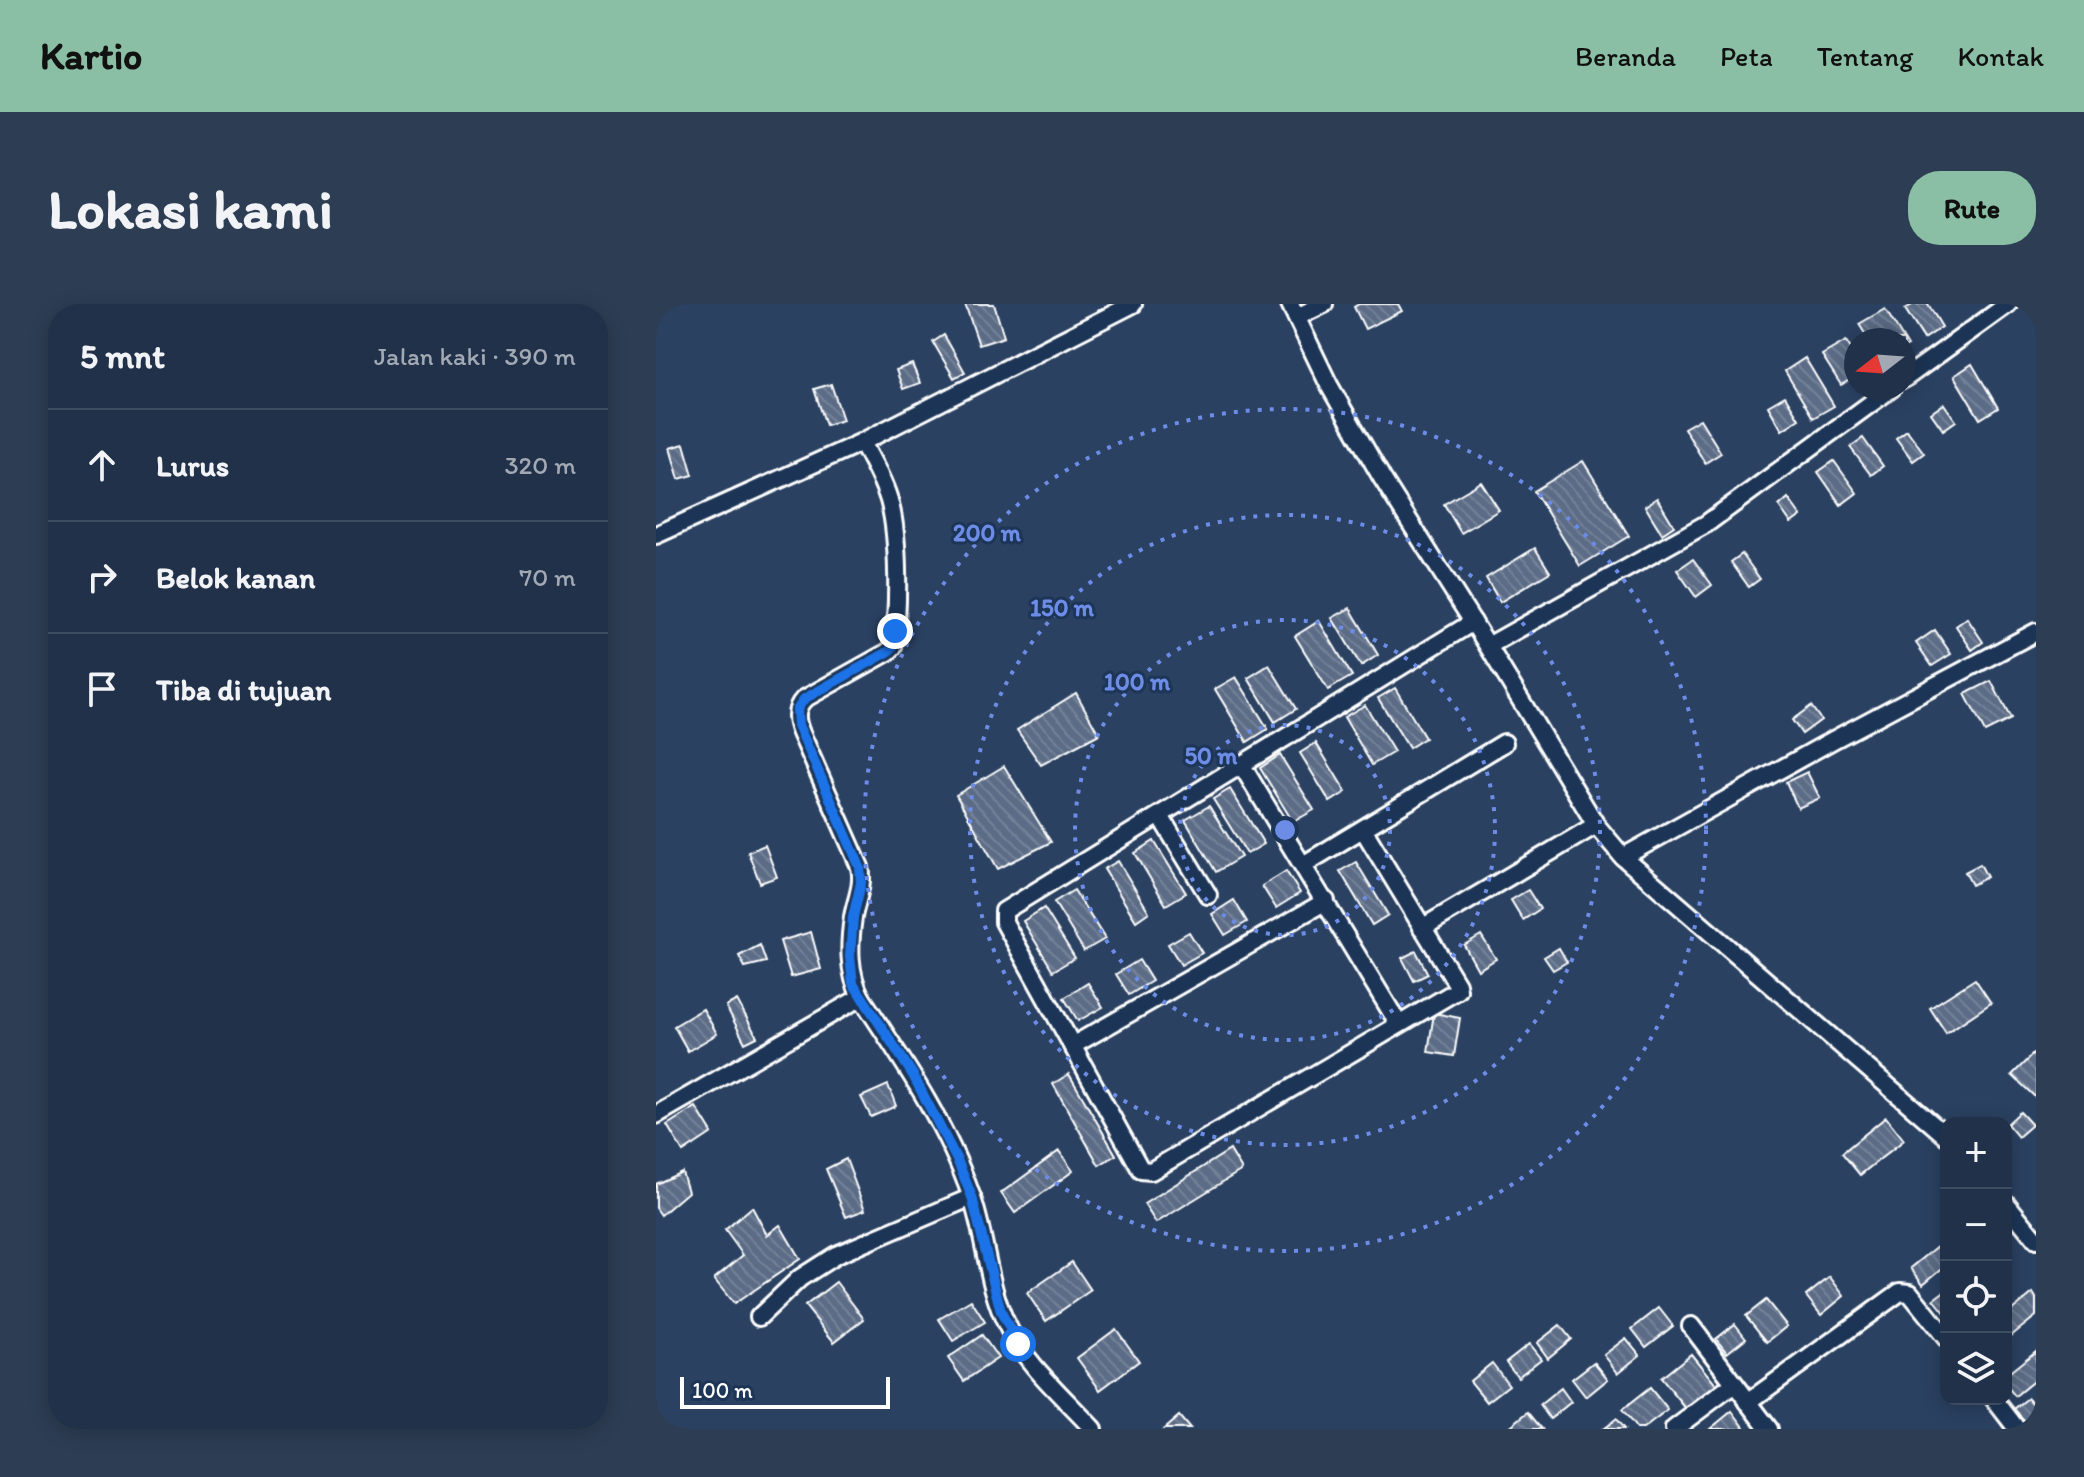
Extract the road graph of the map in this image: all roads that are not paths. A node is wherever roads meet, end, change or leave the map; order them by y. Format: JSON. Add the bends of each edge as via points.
{"nodes":[{"id":1,"x":1133,"y":304,"type":"edge"},
{"id":2,"x":1324,"y":304,"type":"edge"},
{"id":3,"x":2008,"y":304,"type":"edge"},
{"id":4,"x":1294,"y":311,"type":"edge"},
{"id":5,"x":1916,"y":370,"type":"edge"},
{"id":6,"x":1876,"y":400,"type":"edge"},
{"id":7,"x":862,"y":442,"type":"junction"},
{"id":8,"x":656,"y":535,"type":"edge"},
{"id":9,"x":1473,"y":622,"type":"junction"},
{"id":10,"x":2036,"y":632,"type":"edge"},
{"id":11,"x":1488,"y":646,"type":"junction"},
{"id":12,"x":1504,"y":743,"type":"dead end"},
{"id":13,"x":1241,"y":764,"type":"junction"},
{"id":14,"x":1160,"y":816,"type":"junction"},
{"id":15,"x":1596,"y":825,"type":"junction"},
{"id":16,"x":1363,"y":829,"type":"junction"},
{"id":17,"x":1623,"y":857,"type":"junction"},
{"id":18,"x":1303,"y":865,"type":"junction"},
{"id":19,"x":1208,"y":895,"type":"dead end"},
{"id":20,"x":1326,"y":901,"type":"junction"},
{"id":21,"x":1422,"y":928,"type":"junction"},
{"id":22,"x":861,"y":997,"type":"junction"},
{"id":23,"x":1398,"y":1023,"type":"junction"},
{"id":24,"x":1072,"y":1046,"type":"junction"},
{"id":25,"x":656,"y":1115,"type":"edge"},
{"id":26,"x":1940,"y":1131,"type":"edge"},
{"id":27,"x":972,"y":1197,"type":"junction"},
{"id":28,"x":2012,"y":1210,"type":"edge"},
{"id":29,"x":2036,"y":1240,"type":"edge"},
{"id":30,"x":759,"y":1317,"type":"dead end"},
{"id":31,"x":1691,"y":1326,"type":"dead end"},
{"id":32,"x":1942,"y":1333,"type":"edge"},
{"id":33,"x":1734,"y":1384,"type":"junction"},
{"id":34,"x":1748,"y":1402,"type":"junction"},
{"id":35,"x":1999,"y":1405,"type":"edge"},
{"id":36,"x":1093,"y":1429,"type":"edge"},
{"id":37,"x":1674,"y":1429,"type":"edge"},
{"id":38,"x":1769,"y":1429,"type":"edge"},
{"id":39,"x":2017,"y":1429,"type":"edge"}],
"edges":[{"from":1,"to":7,"type":"street"},
{"from":2,"to":4,"type":"street"},
{"from":3,"to":5,"type":"street"},
{"from":4,"to":9,"type":"street","via":[[1382,478]]},
{"from":6,"to":11,"type":"street","via":[[1706,524]]},
{"from":7,"to":8,"type":"street"},
{"from":7,"to":22,"type":"street","via":[[892,514],[893,647],[804,699],[797,716],[860,867],[850,956],[851,976]]},
{"from":9,"to":11,"type":"street"},
{"from":9,"to":13,"type":"street"},
{"from":10,"to":17,"type":"street"},
{"from":11,"to":15,"type":"street"},
{"from":12,"to":16,"type":"street"},
{"from":13,"to":14,"type":"street"},
{"from":13,"to":18,"type":"street"},
{"from":14,"to":19,"type":"street"},
{"from":14,"to":24,"type":"street","via":[[1003,914]]},
{"from":15,"to":17,"type":"street"},
{"from":15,"to":21,"type":"street"},
{"from":16,"to":18,"type":"street"},
{"from":16,"to":21,"type":"street"},
{"from":17,"to":26,"type":"street"},
{"from":18,"to":20,"type":"street"},
{"from":20,"to":23,"type":"street"},
{"from":20,"to":24,"type":"street"},
{"from":21,"to":23,"type":"street","via":[[1458,990]]},
{"from":22,"to":25,"type":"street"},
{"from":22,"to":27,"type":"street","via":[[913,1075]]},
{"from":23,"to":24,"type":"street","via":[[1147,1172],[1138,1167]]},
{"from":27,"to":30,"type":"street","via":[[836,1255],[800,1278]]},
{"from":27,"to":36,"type":"street","via":[[1007,1327]]},
{"from":28,"to":29,"type":"street"},
{"from":31,"to":33,"type":"street"},
{"from":32,"to":34,"type":"street","via":[[1910,1293],[1900,1292]]},
{"from":33,"to":34,"type":"street"},
{"from":33,"to":37,"type":"street"},
{"from":34,"to":38,"type":"street"},
{"from":35,"to":39,"type":"street"}]}
